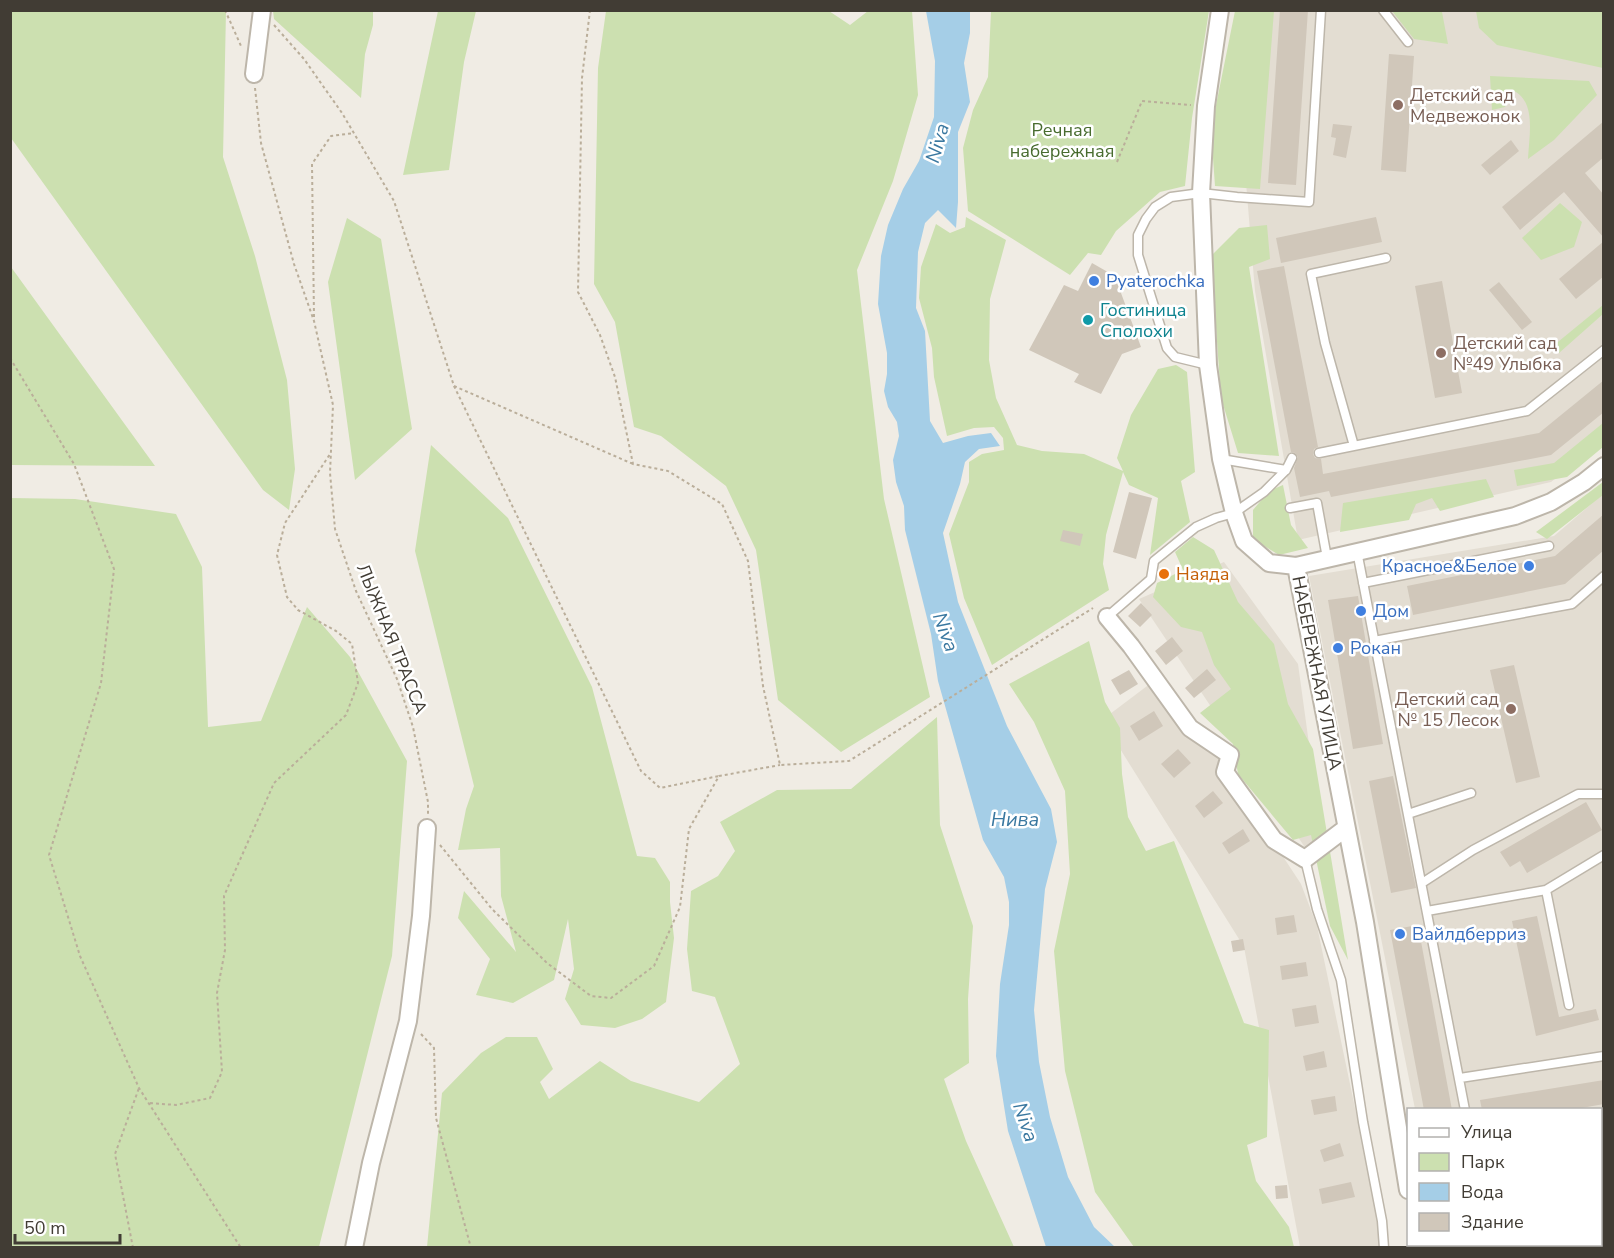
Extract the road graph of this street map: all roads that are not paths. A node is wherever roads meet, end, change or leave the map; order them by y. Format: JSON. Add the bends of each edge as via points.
{"nodes":[{"id":1,"x":1220,"y":10,"type":"edge"},
{"id":2,"x":1321,"y":10,"type":"edge"},
{"id":3,"x":1383,"y":10,"type":"edge"},
{"id":4,"x":262,"y":11,"type":"edge"},
{"id":5,"x":1408,"y":42,"type":"dead end"},
{"id":6,"x":254,"y":74,"type":"road end"},
{"id":7,"x":1201,"y":193,"type":"junction"},
{"id":8,"x":1386,"y":258,"type":"dead end"},
{"id":9,"x":1604,"y":350,"type":"edge"},
{"id":10,"x":1208,"y":365,"type":"junction"},
{"id":11,"x":1354,"y":446,"type":"junction"},
{"id":12,"x":1320,"y":453,"type":"dead end"},
{"id":13,"x":1292,"y":458,"type":"dead end"},
{"id":14,"x":1221,"y":459,"type":"junction"},
{"id":15,"x":1604,"y":466,"type":"edge"},
{"id":16,"x":1286,"y":470,"type":"junction"},
{"id":17,"x":1290,"y":508,"type":"dead end"},
{"id":18,"x":1234,"y":513,"type":"junction"},
{"id":19,"x":1549,"y":546,"type":"dead end"},
{"id":20,"x":1357,"y":551,"type":"junction"},
{"id":21,"x":1327,"y":558,"type":"junction"},
{"id":22,"x":1296,"y":566,"type":"junction"},
{"id":23,"x":1604,"y":576,"type":"edge"},
{"id":24,"x":1363,"y":583,"type":"junction"},
{"id":25,"x":1101,"y":612,"type":"joint"},
{"id":26,"x":1374,"y":641,"type":"junction"},
{"id":27,"x":1471,"y":793,"type":"dead end"},
{"id":28,"x":1604,"y":794,"type":"edge"},
{"id":29,"x":1408,"y":814,"type":"junction"},
{"id":30,"x":427,"y":828,"type":"road end"},
{"id":31,"x":1346,"y":828,"type":"junction"},
{"id":32,"x":1604,"y":855,"type":"edge"},
{"id":33,"x":1305,"y":859,"type":"junction"},
{"id":34,"x":1422,"y":883,"type":"junction"},
{"id":35,"x":1546,"y":890,"type":"junction"},
{"id":36,"x":1427,"y":911,"type":"junction"},
{"id":37,"x":1569,"y":1005,"type":"dead end"},
{"id":38,"x":1604,"y":1056,"type":"edge"},
{"id":39,"x":1460,"y":1078,"type":"junction"},
{"id":40,"x":1465,"y":1108,"type":"edge"},
{"id":41,"x":1407,"y":1179,"type":"edge"},
{"id":42,"x":354,"y":1248,"type":"edge"},
{"id":43,"x":1384,"y":1248,"type":"edge"}],
"edges":[{"from":1,"to":7,"type":"street","name":"НАБЕРЕЖНАЯ УЛИЦА","via":[[1206,106]]},
{"from":2,"to":7,"type":"lane","via":[[1309,202]]},
{"from":3,"to":5,"type":"lane"},
{"from":4,"to":6,"type":"street"},
{"from":7,"to":10,"type":"street","name":"НАБЕРЕЖНАЯ УЛИЦА"},
{"from":7,"to":10,"type":"lane","via":[[1171,197],[1155,207],[1138,235],[1138,255],[1167,348],[1175,357]]},
{"from":8,"to":11,"type":"lane","via":[[1311,274],[1325,343]]},
{"from":9,"to":11,"type":"lane","via":[[1527,411]]},
{"from":10,"to":14,"type":"street","name":"НАБЕРЕЖНАЯ УЛИЦА"},
{"from":11,"to":12,"type":"lane"},
{"from":13,"to":16,"type":"lane"},
{"from":14,"to":16,"type":"lane"},
{"from":14,"to":18,"type":"street","name":"НАБЕРЕЖНАЯ УЛИЦА"},
{"from":15,"to":20,"type":"street","via":[[1551,502],[1515,516]]},
{"from":16,"to":18,"type":"lane"},
{"from":17,"to":21,"type":"lane","via":[[1317,503]]},
{"from":18,"to":22,"type":"street","name":"НАБЕРЕЖНАЯ УЛИЦА","via":[[1244,541],[1269,563]]},
{"from":18,"to":25,"type":"lane","via":[[1196,527],[1154,561],[1151,579]]},
{"from":19,"to":24,"type":"lane"},
{"from":20,"to":21,"type":"street"},
{"from":20,"to":24,"type":"lane"},
{"from":21,"to":22,"type":"street"},
{"from":22,"to":31,"type":"street","name":"НАБЕРЕЖНАЯ УЛИЦА"},
{"from":23,"to":26,"type":"lane","via":[[1572,604]]},
{"from":24,"to":26,"type":"lane"},
{"from":25,"to":33,"type":"street","via":[[1131,646],[1190,728],[1230,755],[1225,772],[1274,840]]},
{"from":26,"to":29,"type":"lane"},
{"from":27,"to":29,"type":"lane"},
{"from":28,"to":34,"type":"lane","via":[[1578,794],[1473,850]]},
{"from":29,"to":34,"type":"lane"},
{"from":30,"to":42,"type":"street","via":[[408,1021],[371,1163]]},
{"from":31,"to":33,"type":"street"},
{"from":31,"to":41,"type":"street","name":"НАБЕРЕЖНАЯ УЛИЦА"},
{"from":32,"to":35,"type":"lane"},
{"from":33,"to":43,"type":"lane","via":[[1341,980]]},
{"from":34,"to":36,"type":"lane"},
{"from":35,"to":36,"type":"lane"},
{"from":35,"to":37,"type":"lane"},
{"from":36,"to":39,"type":"lane"},
{"from":38,"to":39,"type":"lane"},
{"from":39,"to":40,"type":"lane"}]}
